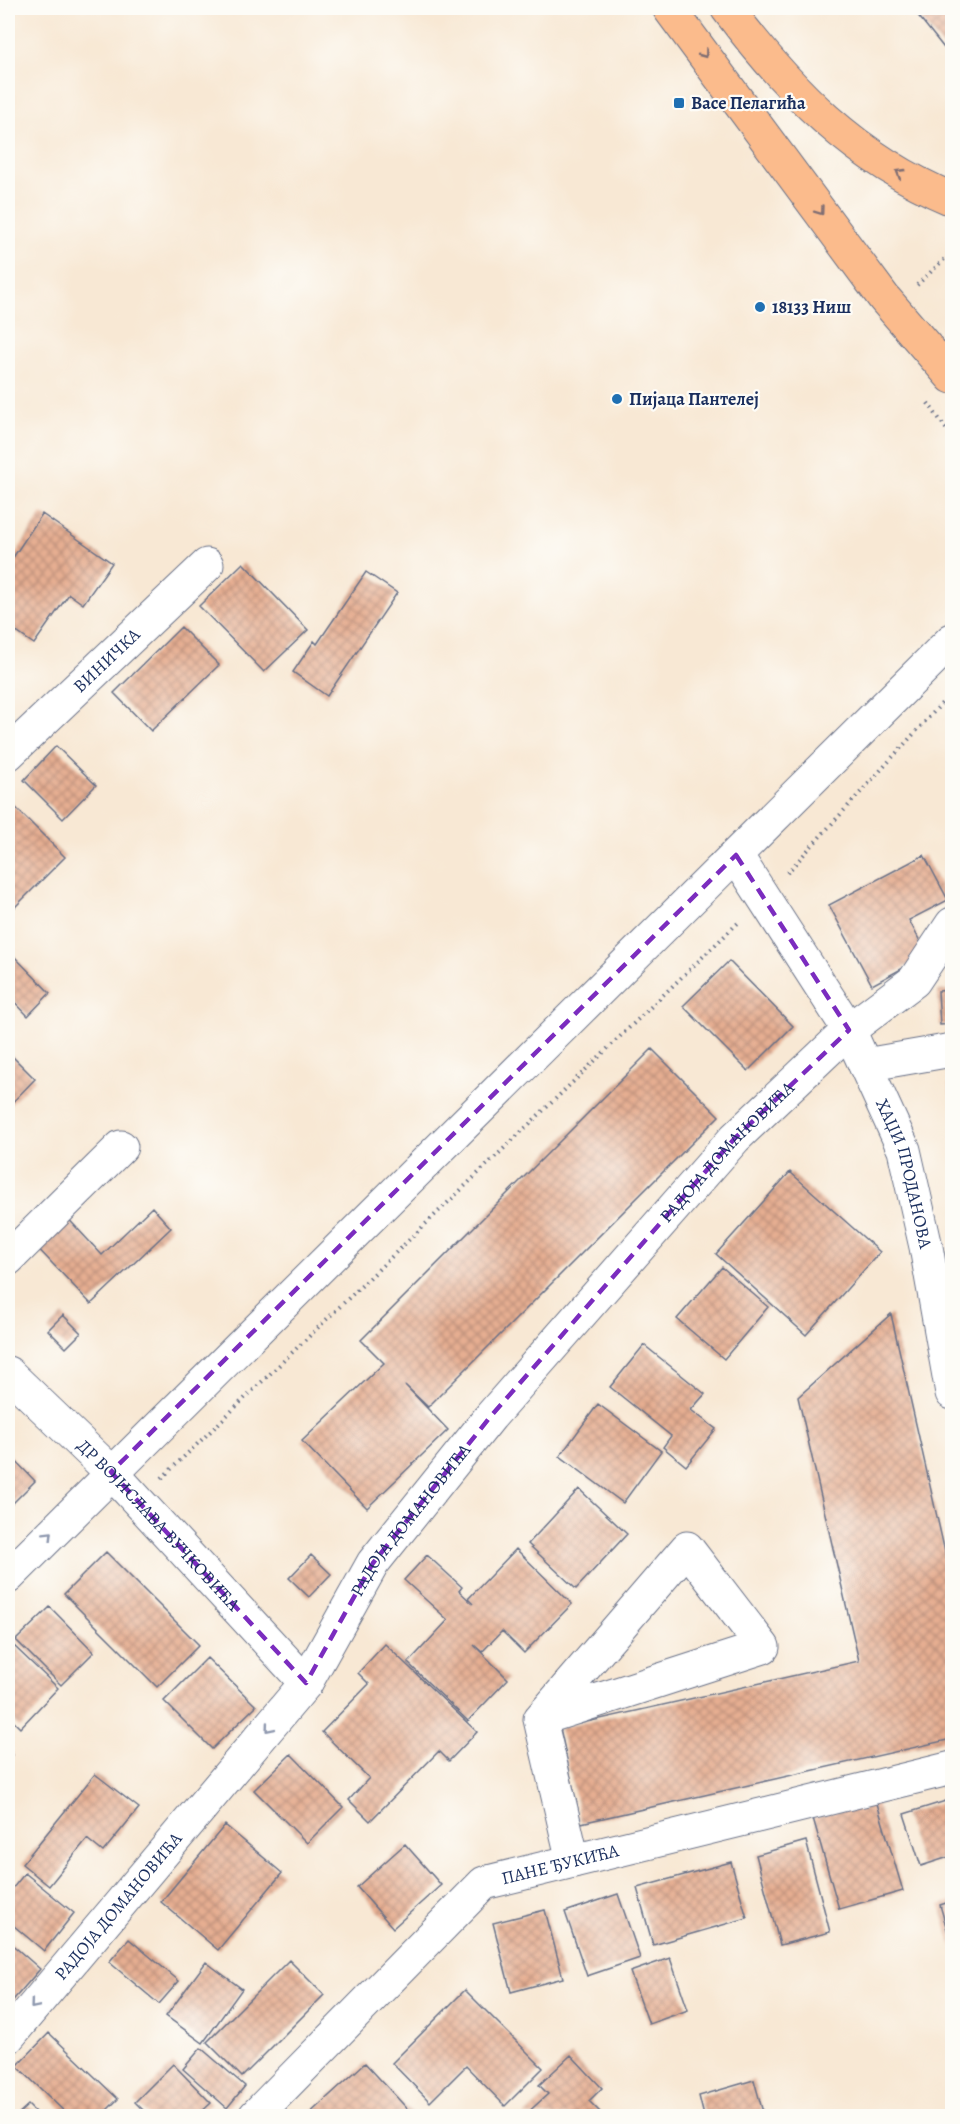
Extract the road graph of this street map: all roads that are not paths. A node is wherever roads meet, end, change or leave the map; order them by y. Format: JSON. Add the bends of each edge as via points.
{"nodes":[{"id":1,"x":669,"y":8,"type":"edge"},
{"id":2,"x":727,"y":8,"type":"edge"},
{"id":3,"x":952,"y":199,"type":"edge"},
{"id":4,"x":952,"y":377,"type":"edge"},
{"id":5,"x":207,"y":565,"type":"dead end"},
{"id":6,"x":952,"y":640,"type":"edge"},
{"id":7,"x":8,"y":754,"type":"edge"},
{"id":8,"x":736,"y":855,"type":"junction"},
{"id":9,"x":952,"y":924,"type":"edge"},
{"id":10,"x":849,"y":1030,"type":"junction"},
{"id":11,"x":952,"y":1050,"type":"edge"},
{"id":12,"x":865,"y":1065,"type":"junction"},
{"id":13,"x":121,"y":1147,"type":"dead end"},
{"id":14,"x":8,"y":1259,"type":"edge"},
{"id":15,"x":8,"y":1373,"type":"edge"},
{"id":16,"x":952,"y":1393,"type":"edge"},
{"id":17,"x":111,"y":1472,"type":"junction"},
{"id":18,"x":8,"y":1577,"type":"edge"},
{"id":19,"x":306,"y":1683,"type":"junction"},
{"id":20,"x":540,"y":1719,"type":"junction"},
{"id":21,"x":952,"y":1768,"type":"edge"},
{"id":22,"x":573,"y":1861,"type":"junction"},
{"id":23,"x":8,"y":2037,"type":"edge"},
{"id":24,"x":255,"y":2116,"type":"edge"}],
"edges":[{"from":1,"to":4,"type":"main road","one_way":true,"via":[[884,298]]},
{"from":3,"to":2,"type":"main road","one_way":true,"via":[[898,172],[830,124],[791,88]]},
{"from":5,"to":7,"type":"street","name":"ВИНИЧКА"},
{"from":6,"to":8,"type":"street"},
{"from":8,"to":10,"type":"street"},
{"from":8,"to":17,"type":"street"},
{"from":9,"to":10,"type":"street","name":"РАДОЈА ДОМАНОВИЋА","via":[[914,981]]},
{"from":10,"to":12,"type":"street","name":"ХАЏИ ПРОДАНОВА"},
{"from":10,"to":19,"type":"street","name":"РАДОЈА ДОМАНОВИЋА","via":[[735,1138],[491,1416],[373,1563]]},
{"from":11,"to":12,"type":"street"},
{"from":12,"to":16,"type":"street","name":"ХАЏИ ПРОДАНОВА","via":[[904,1150]]},
{"from":13,"to":14,"type":"street"},
{"from":15,"to":17,"type":"street","name":"ДР ВОЈИСЛАВА ВУЧКОВИЋА"},
{"from":18,"to":17,"type":"street","one_way":true},
{"from":17,"to":19,"type":"street","name":"ДР ВОЈИСЛАВА ВУЧКОВИЋА"},
{"from":19,"to":23,"type":"street","name":"РАДОЈА ДОМАНОВИЋА","one_way":true},
{"from":20,"to":20,"type":"street","via":[[696,1669],[763,1647],[687,1548]]},
{"from":20,"to":22,"type":"street"},
{"from":21,"to":22,"type":"street","name":"ПАНЕ ЂУКИЋА"},
{"from":22,"to":24,"type":"street","name":"ПАНЕ ЂУКИЋА","via":[[484,1883]]}]}
